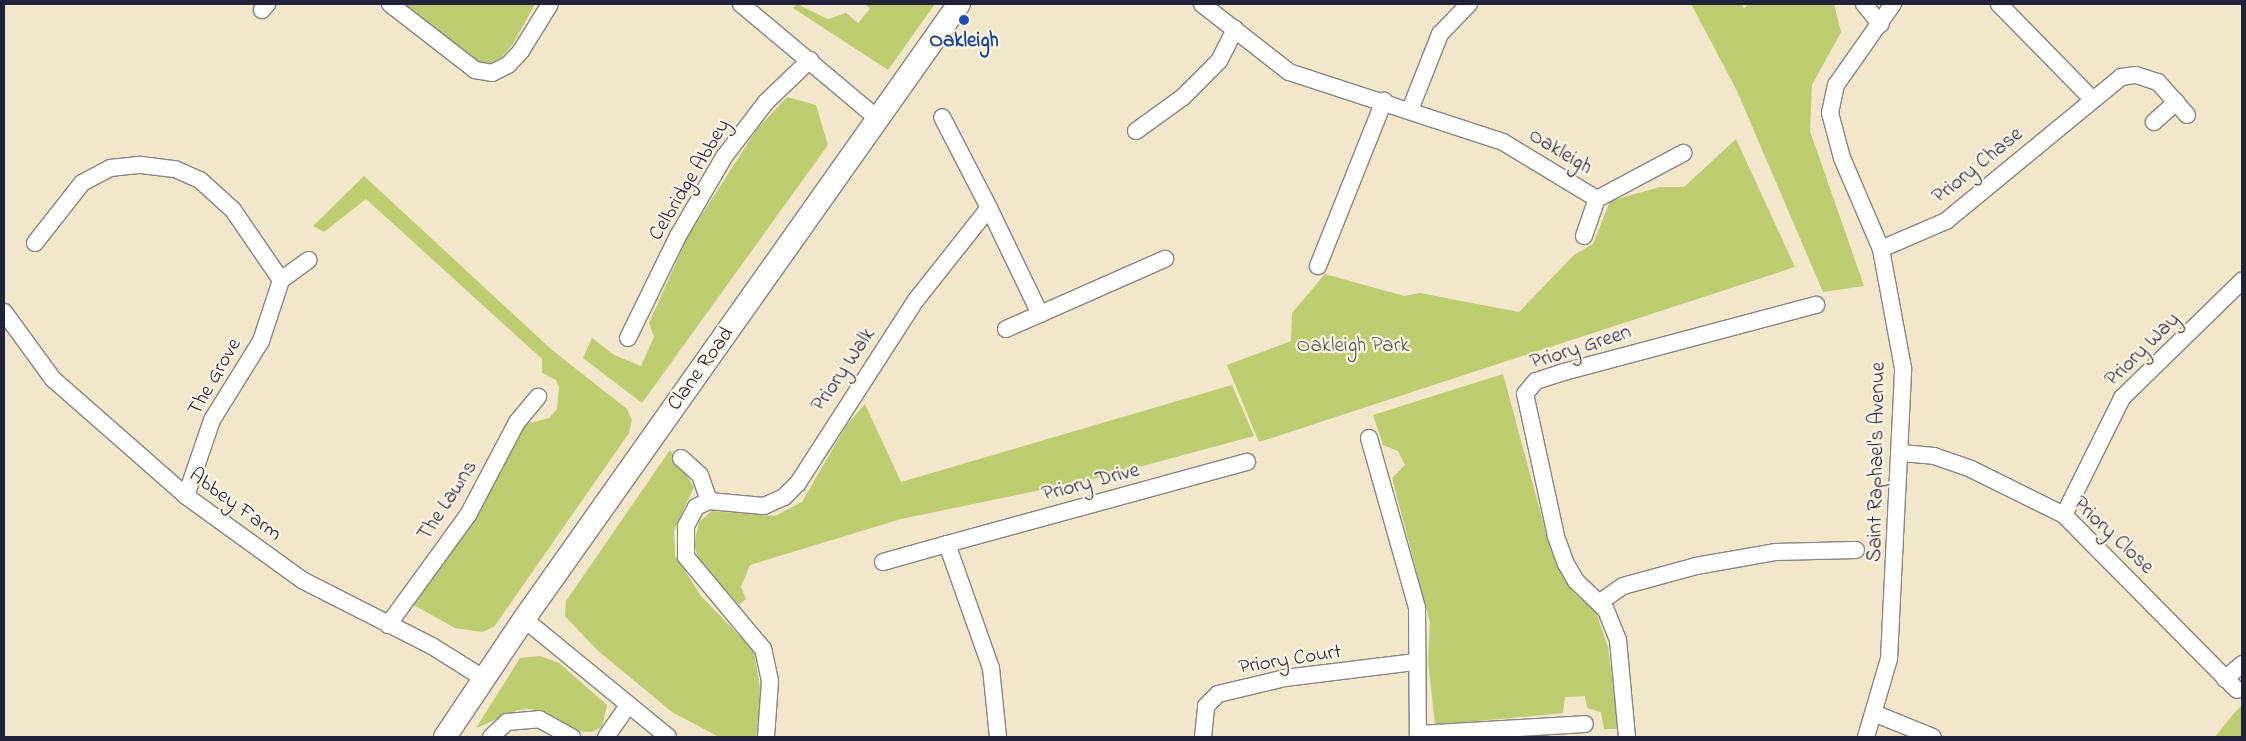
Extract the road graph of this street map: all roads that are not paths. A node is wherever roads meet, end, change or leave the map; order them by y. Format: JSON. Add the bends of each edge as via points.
{"nodes":[{"id":1,"x":390,"y":4,"type":"edge"},
{"id":2,"x":550,"y":4,"type":"edge"},
{"id":3,"x":742,"y":4,"type":"edge"},
{"id":4,"x":959,"y":4,"type":"edge"},
{"id":5,"x":1202,"y":4,"type":"edge"},
{"id":6,"x":1469,"y":4,"type":"edge"},
{"id":7,"x":1864,"y":4,"type":"edge"},
{"id":8,"x":1894,"y":4,"type":"edge"},
{"id":9,"x":1999,"y":4,"type":"edge"},
{"id":10,"x":1880,"y":24,"type":"junction"},
{"id":11,"x":1235,"y":30,"type":"junction"},
{"id":12,"x":810,"y":60,"type":"junction"},
{"id":13,"x":2092,"y":99,"type":"junction"},
{"id":14,"x":1384,"y":101,"type":"junction"},
{"id":15,"x":2176,"y":102,"type":"junction"},
{"id":16,"x":1410,"y":110,"type":"junction"},
{"id":17,"x":2187,"y":115,"type":"dead end"},
{"id":18,"x":942,"y":117,"type":"dead end"},
{"id":19,"x":878,"y":119,"type":"junction"},
{"id":20,"x":2154,"y":122,"type":"dead end"},
{"id":21,"x":1136,"y":131,"type":"dead end"},
{"id":22,"x":1683,"y":153,"type":"dead end"},
{"id":23,"x":1597,"y":199,"type":"junction"},
{"id":24,"x":989,"y":208,"type":"junction"},
{"id":25,"x":1584,"y":236,"type":"dead end"},
{"id":26,"x":35,"y":243,"type":"dead end"},
{"id":27,"x":1881,"y":249,"type":"junction"},
{"id":28,"x":1165,"y":259,"type":"dead end"},
{"id":29,"x":309,"y":260,"type":"dead end"},
{"id":30,"x":1318,"y":266,"type":"dead end"},
{"id":31,"x":280,"y":280,"type":"junction"},
{"id":32,"x":2242,"y":281,"type":"edge"},
{"id":33,"x":1816,"y":305,"type":"dead end"},
{"id":34,"x":4,"y":312,"type":"edge"},
{"id":35,"x":1040,"y":314,"type":"junction"},
{"id":36,"x":1006,"y":329,"type":"dead end"},
{"id":37,"x":628,"y":338,"type":"dead end"},
{"id":38,"x":538,"y":397,"type":"dead end"},
{"id":39,"x":1369,"y":438,"type":"dead end"},
{"id":40,"x":1901,"y":453,"type":"junction"},
{"id":41,"x":681,"y":458,"type":"dead end"},
{"id":42,"x":1247,"y":462,"type":"dead end"},
{"id":43,"x":186,"y":496,"type":"junction"},
{"id":44,"x":710,"y":501,"type":"junction"},
{"id":45,"x":2064,"y":515,"type":"junction"},
{"id":46,"x":947,"y":544,"type":"junction"},
{"id":47,"x":1856,"y":550,"type":"dead end"},
{"id":48,"x":883,"y":562,"type":"dead end"},
{"id":49,"x":1600,"y":602,"type":"junction"},
{"id":50,"x":524,"y":619,"type":"junction"},
{"id":51,"x":388,"y":625,"type":"junction"},
{"id":52,"x":1416,"y":662,"type":"junction"},
{"id":53,"x":2242,"y":664,"type":"edge"},
{"id":54,"x":484,"y":678,"type":"junction"},
{"id":55,"x":628,"y":706,"type":"junction"},
{"id":56,"x":1876,"y":714,"type":"junction"},
{"id":57,"x":1586,"y":724,"type":"dead end"},
{"id":58,"x":1418,"y":736,"type":"edge"},
{"id":59,"x":445,"y":737,"type":"edge"},
{"id":60,"x":491,"y":737,"type":"edge"},
{"id":61,"x":572,"y":737,"type":"edge"},
{"id":62,"x":606,"y":737,"type":"edge"},
{"id":63,"x":668,"y":737,"type":"edge"},
{"id":64,"x":766,"y":737,"type":"edge"},
{"id":65,"x":998,"y":737,"type":"edge"},
{"id":66,"x":1203,"y":737,"type":"edge"},
{"id":67,"x":1627,"y":737,"type":"edge"},
{"id":68,"x":1866,"y":737,"type":"edge"},
{"id":69,"x":1933,"y":737,"type":"edge"}],
"edges":[{"from":1,"to":2,"type":"street","via":[[475,70],[492,73],[508,65],[521,51]]},
{"from":3,"to":12,"type":"street"},
{"from":4,"to":19,"type":"main road","name":"Clane Road"},
{"from":5,"to":11,"type":"street","name":"Oakleigh"},
{"from":6,"to":16,"type":"street","via":[[1440,34]]},
{"from":7,"to":10,"type":"street"},
{"from":8,"to":10,"type":"street","name":"Saint Raphael's Avenue"},
{"from":9,"to":13,"type":"street"},
{"from":10,"to":27,"type":"street","name":"Saint Raphael's Avenue","via":[[1836,85],[1830,113],[1842,158]]},
{"from":11,"to":14,"type":"street","name":"Oakleigh","via":[[1289,72]]},
{"from":11,"to":21,"type":"street","via":[[1219,61],[1183,97]]},
{"from":12,"to":19,"type":"street"},
{"from":12,"to":37,"type":"street","name":"Celbridge Abbey","via":[[766,102],[724,157],[678,236]]},
{"from":13,"to":15,"type":"street","name":"Priory Chase","via":[[2121,77],[2136,75],[2158,82]]},
{"from":13,"to":27,"type":"street","name":"Priory Chase","via":[[1946,221]]},
{"from":14,"to":16,"type":"street","name":"Oakleigh"},
{"from":14,"to":30,"type":"street"},
{"from":15,"to":17,"type":"street","name":"Priory Chase"},
{"from":15,"to":20,"type":"street"},
{"from":16,"to":23,"type":"street","name":"Oakleigh","via":[[1502,142]]},
{"from":18,"to":24,"type":"street"},
{"from":19,"to":50,"type":"main road","name":"Clane Road"},
{"from":22,"to":23,"type":"street","name":"Oakleigh"},
{"from":23,"to":25,"type":"street"},
{"from":24,"to":35,"type":"street"},
{"from":24,"to":44,"type":"street","name":"Priory Walk","via":[[916,300],[798,483],[784,497],[764,506]]},
{"from":26,"to":31,"type":"street","via":[[82,183],[110,168],[142,165],[175,169],[200,180],[233,210]]},
{"from":27,"to":40,"type":"street","name":"Saint Raphael's Avenue","via":[[1903,368]]},
{"from":28,"to":35,"type":"street"},
{"from":29,"to":31,"type":"street"},
{"from":31,"to":43,"type":"street","name":"The Grove","via":[[261,341],[212,420]]},
{"from":32,"to":45,"type":"street","name":"Priory Way","via":[[2122,398]]},
{"from":33,"to":49,"type":"street","name":"Priory Green","via":[[1564,372],[1529,387],[1524,403],[1556,536],[1576,581]]},
{"from":34,"to":43,"type":"street","name":"Abbey Farm","via":[[53,379]]},
{"from":35,"to":36,"type":"street"},
{"from":38,"to":51,"type":"street","name":"The Lawns","via":[[517,422],[468,515]]},
{"from":39,"to":52,"type":"street","via":[[1417,608]]},
{"from":40,"to":45,"type":"street","name":"Priory Close","via":[[1934,456],[1971,469]]},
{"from":40,"to":56,"type":"street","name":"Saint Raphael's Avenue","via":[[1889,659]]},
{"from":41,"to":44,"type":"street","via":[[700,475]]},
{"from":42,"to":46,"type":"street","name":"Priory Drive"},
{"from":43,"to":51,"type":"street","name":"Abbey Farm","via":[[302,580]]},
{"from":44,"to":64,"type":"street","via":[[696,507],[686,526],[686,557],[763,650],[770,681]]},
{"from":45,"to":53,"type":"street","name":"Priory Close","via":[[2231,685]]},
{"from":46,"to":48,"type":"street","name":"Priory Drive"},
{"from":46,"to":65,"type":"street","via":[[991,668]]},
{"from":47,"to":49,"type":"street","via":[[1775,552],[1696,566],[1624,586]]},
{"from":49,"to":67,"type":"street","name":"Priory Green","via":[[1618,640]]},
{"from":50,"to":54,"type":"main road","name":"Clane Road"},
{"from":50,"to":55,"type":"street"},
{"from":51,"to":54,"type":"street","name":"Abbey Farm"},
{"from":52,"to":58,"type":"street"},
{"from":52,"to":66,"type":"street","name":"Priory Court","via":[[1285,678],[1218,694],[1206,706]]},
{"from":54,"to":59,"type":"main road","name":"Clane Road"},
{"from":55,"to":62,"type":"street"},
{"from":55,"to":63,"type":"street"},
{"from":56,"to":68,"type":"street","name":"Saint Raphael's Avenue"},
{"from":56,"to":69,"type":"street"},
{"from":57,"to":58,"type":"street"},
{"from":60,"to":61,"type":"street","via":[[507,722],[539,718]]}]}
